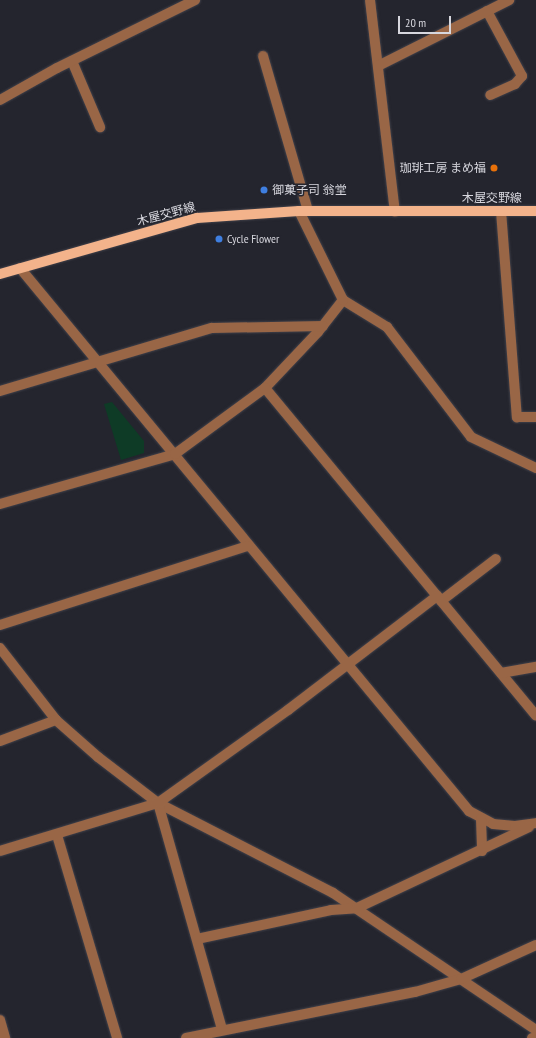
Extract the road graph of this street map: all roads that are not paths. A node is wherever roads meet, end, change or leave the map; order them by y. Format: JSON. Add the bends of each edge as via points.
{"nodes":[{"id":1,"x":195,"y":0,"type":"edge"},
{"id":2,"x":370,"y":0,"type":"edge"},
{"id":3,"x":509,"y":0,"type":"edge"},
{"id":4,"x":487,"y":11,"type":"junction"},
{"id":5,"x":263,"y":56,"type":"dead end"},
{"id":6,"x":72,"y":61,"type":"junction"},
{"id":7,"x":378,"y":66,"type":"junction"},
{"id":8,"x":490,"y":95,"type":"dead end"},
{"id":9,"x":0,"y":100,"type":"edge"},
{"id":10,"x":100,"y":128,"type":"dead end"},
{"id":11,"x":303,"y":211,"type":"junction"},
{"id":12,"x":536,"y":211,"type":"edge"},
{"id":13,"x":395,"y":212,"type":"junction"},
{"id":14,"x":502,"y":212,"type":"junction"},
{"id":15,"x":20,"y":268,"type":"junction"},
{"id":16,"x":0,"y":274,"type":"edge"},
{"id":17,"x":343,"y":300,"type":"junction"},
{"id":18,"x":323,"y":326,"type":"junction"},
{"id":19,"x":98,"y":361,"type":"junction"},
{"id":20,"x":265,"y":388,"type":"junction"},
{"id":21,"x":0,"y":391,"type":"edge"},
{"id":22,"x":536,"y":417,"type":"edge"},
{"id":23,"x":175,"y":454,"type":"junction"},
{"id":24,"x":536,"y":468,"type":"edge"},
{"id":25,"x":0,"y":504,"type":"edge"},
{"id":26,"x":248,"y":546,"type":"junction"},
{"id":27,"x":496,"y":559,"type":"dead end"},
{"id":28,"x":439,"y":598,"type":"junction"},
{"id":29,"x":0,"y":625,"type":"edge"},
{"id":30,"x":0,"y":648,"type":"edge"},
{"id":31,"x":348,"y":663,"type":"junction"},
{"id":32,"x":536,"y":667,"type":"edge"},
{"id":33,"x":501,"y":673,"type":"junction"},
{"id":34,"x":536,"y":716,"type":"edge"},
{"id":35,"x":56,"y":720,"type":"junction"},
{"id":36,"x":0,"y":741,"type":"edge"},
{"id":37,"x":158,"y":803,"type":"junction"},
{"id":38,"x":481,"y":819,"type":"junction"},
{"id":39,"x":535,"y":824,"type":"edge"},
{"id":40,"x":57,"y":835,"type":"junction"},
{"id":41,"x":0,"y":851,"type":"edge"},
{"id":42,"x":482,"y":851,"type":"junction"},
{"id":43,"x":357,"y":908,"type":"junction"},
{"id":44,"x":197,"y":939,"type":"junction"},
{"id":45,"x":536,"y":945,"type":"edge"},
{"id":46,"x":461,"y":978,"type":"junction"},
{"id":47,"x":0,"y":1020,"type":"edge"},
{"id":48,"x":222,"y":1029,"type":"junction"},
{"id":49,"x":536,"y":1030,"type":"edge"},
{"id":50,"x":536,"y":1037,"type":"edge"},
{"id":51,"x":5,"y":1038,"type":"edge"},
{"id":52,"x":117,"y":1038,"type":"edge"},
{"id":53,"x":186,"y":1038,"type":"edge"},
{"id":54,"x":532,"y":1038,"type":"edge"}],
"edges":[{"from":1,"to":6,"type":"street"},
{"from":2,"to":7,"type":"street"},
{"from":3,"to":4,"type":"street"},
{"from":4,"to":7,"type":"street"},
{"from":4,"to":8,"type":"street","via":[[522,76],[515,84]]},
{"from":5,"to":11,"type":"street"},
{"from":6,"to":9,"type":"street"},
{"from":6,"to":10,"type":"street"},
{"from":7,"to":13,"type":"street"},
{"from":11,"to":13,"type":"main road","name":"木屋交野線"},
{"from":11,"to":15,"type":"main road","name":"木屋交野線","via":[[197,218]]},
{"from":11,"to":17,"type":"street"},
{"from":12,"to":14,"type":"main road","name":"木屋交野線"},
{"from":13,"to":14,"type":"main road","name":"木屋交野線"},
{"from":14,"to":22,"type":"street","via":[[517,417]]},
{"from":15,"to":16,"type":"main road","name":"木屋交野線"},
{"from":15,"to":19,"type":"street"},
{"from":17,"to":18,"type":"street"},
{"from":17,"to":24,"type":"street","via":[[387,328],[471,437]]},
{"from":18,"to":19,"type":"street","via":[[212,328]]},
{"from":18,"to":20,"type":"street"},
{"from":19,"to":21,"type":"street"},
{"from":19,"to":23,"type":"street"},
{"from":20,"to":23,"type":"street"},
{"from":20,"to":28,"type":"street"},
{"from":23,"to":25,"type":"street"},
{"from":23,"to":26,"type":"street"},
{"from":26,"to":29,"type":"street"},
{"from":26,"to":31,"type":"street"},
{"from":27,"to":28,"type":"street"},
{"from":28,"to":31,"type":"street"},
{"from":28,"to":33,"type":"street"},
{"from":30,"to":35,"type":"street"},
{"from":31,"to":37,"type":"street"},
{"from":31,"to":38,"type":"street","via":[[469,811]]},
{"from":32,"to":33,"type":"street"},
{"from":33,"to":34,"type":"street"},
{"from":35,"to":36,"type":"street"},
{"from":35,"to":37,"type":"street","via":[[98,757]]},
{"from":37,"to":40,"type":"street"},
{"from":37,"to":43,"type":"street"},
{"from":37,"to":44,"type":"street"},
{"from":38,"to":39,"type":"street","via":[[493,824]]},
{"from":38,"to":42,"type":"street"},
{"from":39,"to":42,"type":"street"},
{"from":40,"to":41,"type":"street"},
{"from":40,"to":52,"type":"street"},
{"from":42,"to":43,"type":"street"},
{"from":43,"to":44,"type":"street","via":[[331,910]]},
{"from":43,"to":46,"type":"street"},
{"from":44,"to":48,"type":"street"},
{"from":45,"to":46,"type":"street"},
{"from":46,"to":48,"type":"street","via":[[415,992]]},
{"from":46,"to":49,"type":"street"},
{"from":47,"to":51,"type":"street"},
{"from":48,"to":53,"type":"street"},
{"from":50,"to":54,"type":"street"}]}
